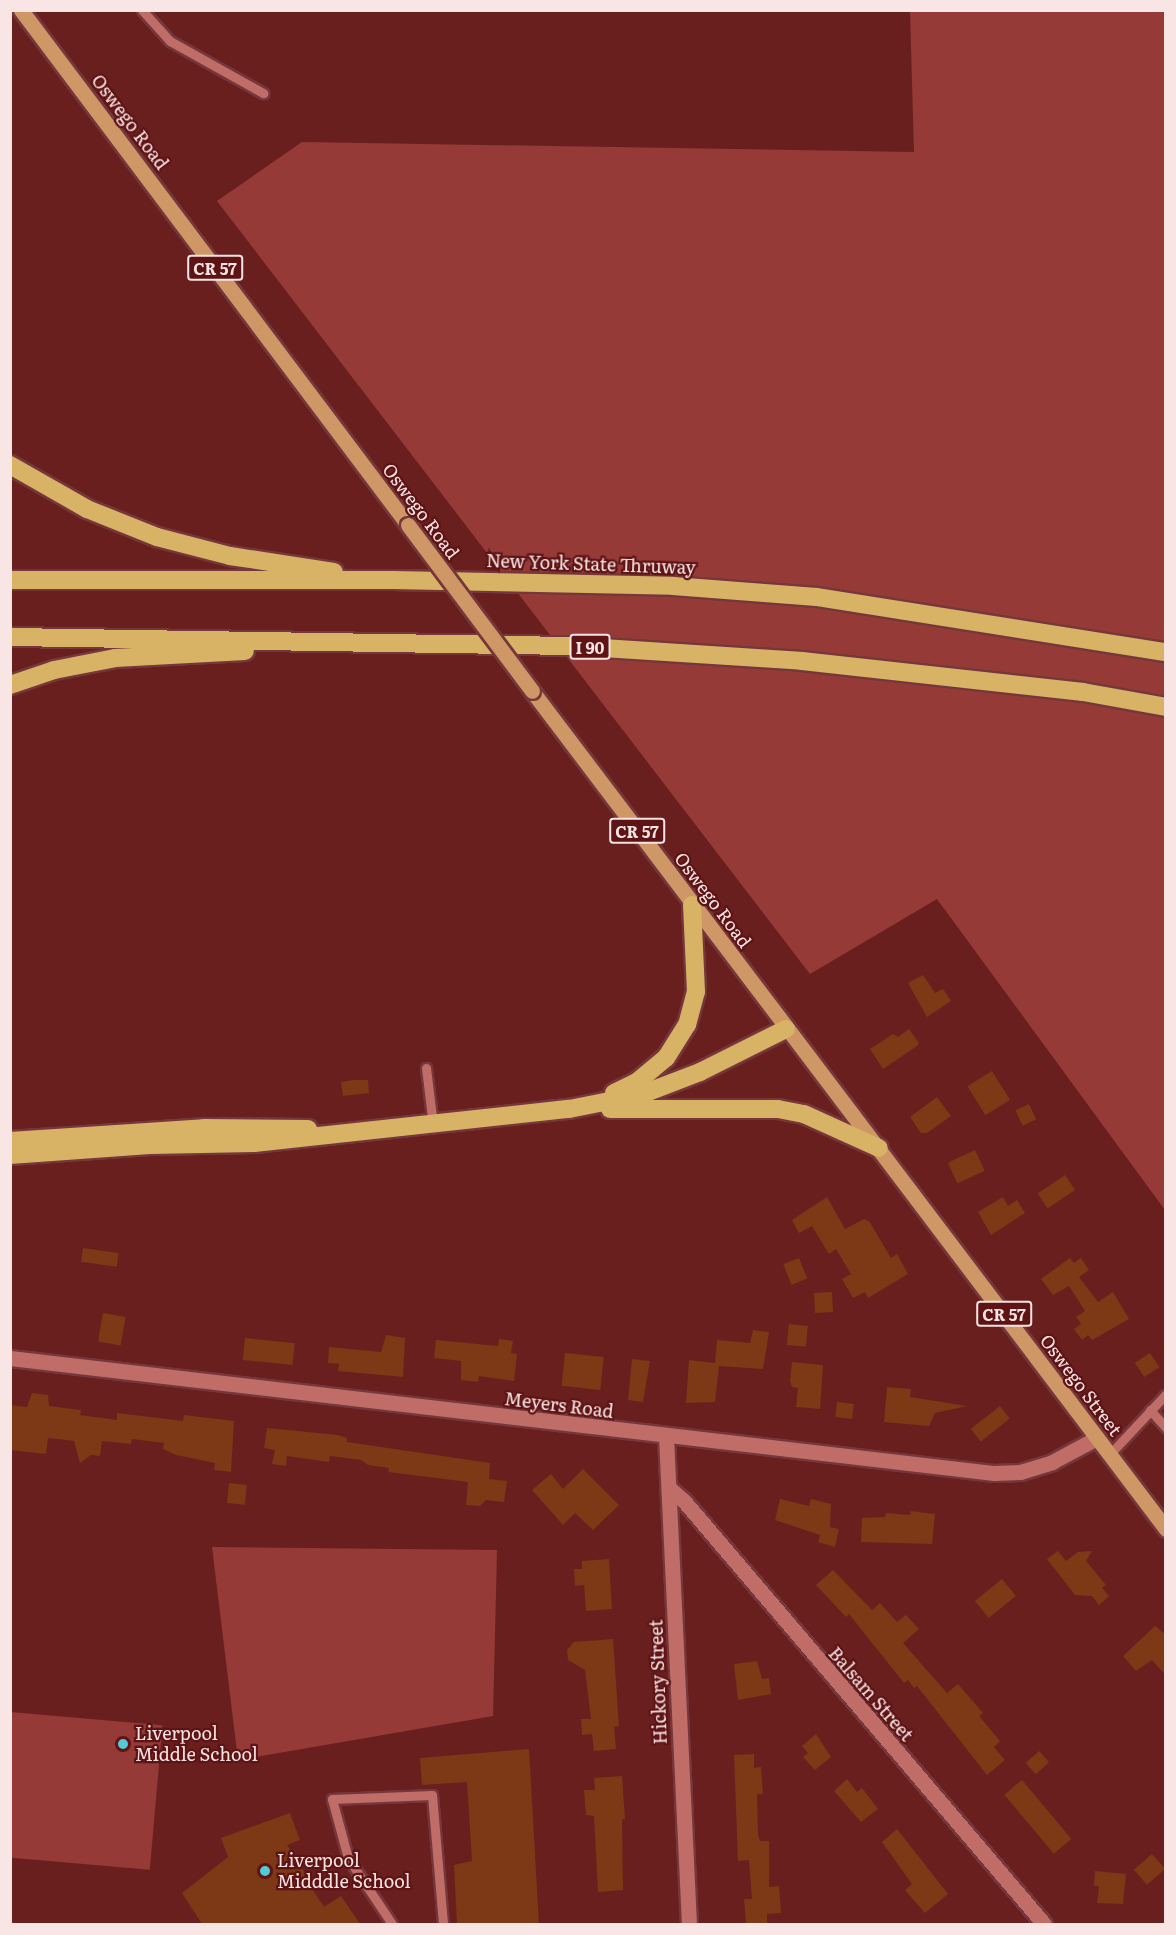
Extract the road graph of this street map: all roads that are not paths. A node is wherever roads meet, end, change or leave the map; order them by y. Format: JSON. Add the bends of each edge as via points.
{"nodes":[{"id":1,"x":21,"y":10,"type":"edge"},
{"id":2,"x":142,"y":10,"type":"edge"},
{"id":3,"x":263,"y":93,"type":"dead end"},
{"id":4,"x":10,"y":465,"type":"edge"},
{"id":5,"x":10,"y":580,"type":"edge"},
{"id":6,"x":393,"y":580,"type":"junction"},
{"id":7,"x":10,"y":636,"type":"edge"},
{"id":8,"x":320,"y":641,"type":"junction"},
{"id":9,"x":1166,"y":652,"type":"edge"},
{"id":10,"x":10,"y":684,"type":"edge"},
{"id":11,"x":1166,"y":707,"type":"edge"},
{"id":12,"x":692,"y":905,"type":"junction"},
{"id":13,"x":786,"y":1029,"type":"junction"},
{"id":14,"x":426,"y":1068,"type":"dead end"},
{"id":15,"x":569,"y":1109,"type":"junction"},
{"id":16,"x":433,"y":1125,"type":"junction"},
{"id":17,"x":367,"y":1132,"type":"junction"},
{"id":18,"x":10,"y":1135,"type":"edge"},
{"id":19,"x":34,"y":1139,"type":"junction"},
{"id":20,"x":10,"y":1141,"type":"edge"},
{"id":21,"x":879,"y":1148,"type":"junction"},
{"id":22,"x":10,"y":1155,"type":"edge"},
{"id":23,"x":10,"y":1359,"type":"edge"},
{"id":24,"x":1166,"y":1395,"type":"edge"},
{"id":25,"x":1150,"y":1410,"type":"junction"},
{"id":26,"x":1166,"y":1428,"type":"edge"},
{"id":27,"x":666,"y":1437,"type":"junction"},
{"id":28,"x":1097,"y":1438,"type":"junction"},
{"id":29,"x":1109,"y":1455,"type":"junction"},
{"id":30,"x":669,"y":1488,"type":"junction"},
{"id":31,"x":1166,"y":1529,"type":"edge"},
{"id":32,"x":392,"y":1924,"type":"edge"},
{"id":33,"x":443,"y":1924,"type":"edge"},
{"id":34,"x":689,"y":1924,"type":"edge"},
{"id":35,"x":1044,"y":1924,"type":"edge"}],
"edges":[{"from":1,"to":12,"type":"main road","name":"Oswego Road","number":"CR 57","bridge":true},
{"from":2,"to":3,"type":"lane","via":[[170,41]]},
{"from":4,"to":6,"type":"highway","via":[[87,509],[157,537],[230,556]]},
{"from":5,"to":6,"type":"highway","name":"New York State Thruway"},
{"from":6,"to":9,"type":"highway","name":"New York State Thruway","via":[[673,586],[817,597]]},
{"from":7,"to":8,"type":"highway","number":"I 90"},
{"from":8,"to":10,"type":"highway","via":[[281,649],[115,658],[54,670]]},
{"from":8,"to":11,"type":"highway","number":"I 90","via":[[573,646],[802,661],[1083,692]]},
{"from":12,"to":13,"type":"main road","name":"Oswego Road","number":"CR 57"},
{"from":12,"to":15,"type":"highway","via":[[696,992],[687,1025],[666,1058],[637,1082]]},
{"from":13,"to":15,"type":"highway","via":[[700,1072],[640,1095]]},
{"from":13,"to":21,"type":"main road","name":"Oswego Road","number":"CR 57"},
{"from":14,"to":16,"type":"lane"},
{"from":15,"to":16,"type":"highway"},
{"from":15,"to":21,"type":"highway","via":[[778,1109],[804,1114]]},
{"from":16,"to":17,"type":"highway"},
{"from":17,"to":19,"type":"highway","via":[[256,1127]]},
{"from":17,"to":22,"type":"highway","via":[[254,1143],[150,1145]]},
{"from":18,"to":19,"type":"highway"},
{"from":19,"to":20,"type":"highway"},
{"from":21,"to":28,"type":"main road","name":"Oswego Street","number":"CR 57"},
{"from":23,"to":27,"type":"street","name":"Meyers Road"},
{"from":24,"to":25,"type":"lane"},
{"from":25,"to":26,"type":"lane"},
{"from":25,"to":29,"type":"lane"},
{"from":27,"to":28,"type":"street","name":"Meyers Road","via":[[994,1473],[1020,1472],[1052,1462]]},
{"from":27,"to":30,"type":"street","name":"Hickory Street"},
{"from":28,"to":29,"type":"main road","name":"Oswego Street","number":"CR 57"},
{"from":29,"to":31,"type":"main road","name":"Oswego Street","number":"CR 57"},
{"from":30,"to":34,"type":"street","name":"Hickory Street"},
{"from":30,"to":35,"type":"street","name":"Balsam Street"},
{"from":32,"to":33,"type":"lane","via":[[348,1858],[332,1800],[432,1795]]}]}
